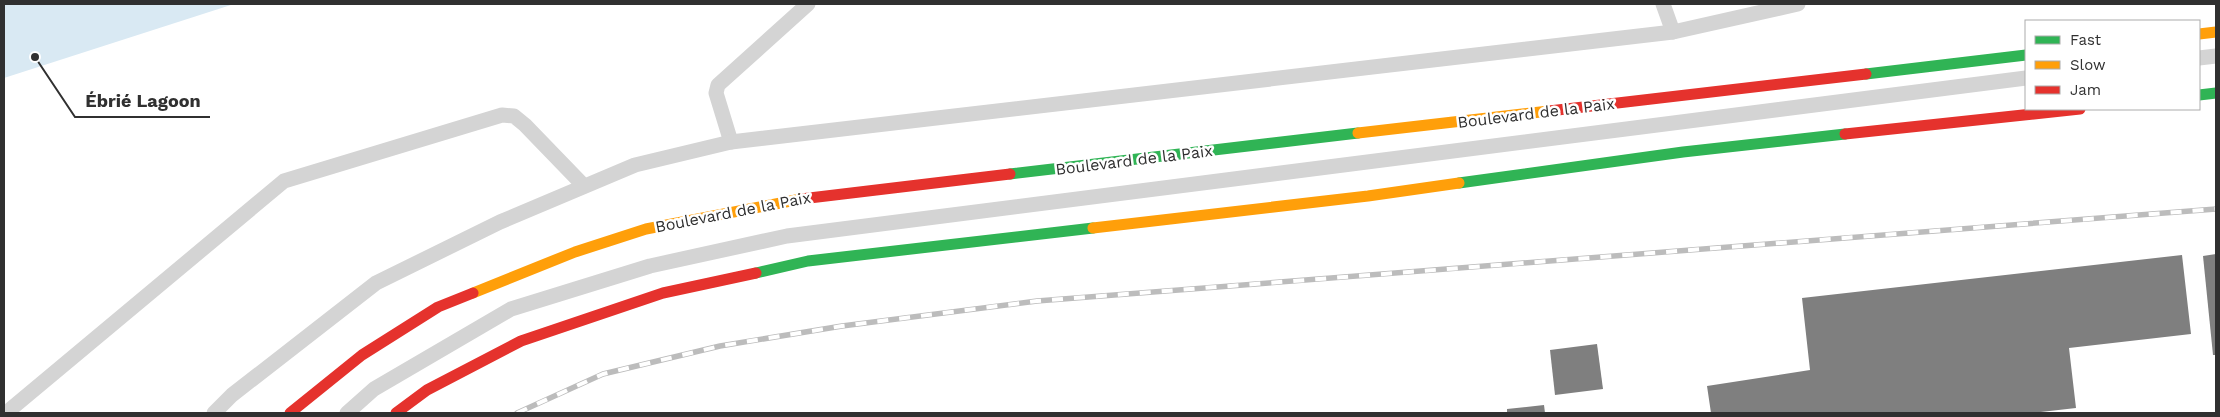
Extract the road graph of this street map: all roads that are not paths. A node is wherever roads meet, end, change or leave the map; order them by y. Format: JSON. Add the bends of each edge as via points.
{"nodes":[{"id":1,"x":808,"y":4,"type":"edge"},
{"id":2,"x":1663,"y":4,"type":"edge"},
{"id":3,"x":1798,"y":4,"type":"edge"},
{"id":4,"x":1673,"y":32,"type":"junction"},
{"id":5,"x":2216,"y":32,"type":"edge"},
{"id":6,"x":2200,"y":34,"type":"edge"},
{"id":7,"x":2025,"y":55,"type":"edge"},
{"id":8,"x":2216,"y":56,"type":"edge"},
{"id":9,"x":2200,"y":58,"type":"edge"},
{"id":10,"x":2025,"y":78,"type":"edge"},
{"id":11,"x":2216,"y":93,"type":"edge"},
{"id":12,"x":2200,"y":95,"type":"edge"},
{"id":13,"x":2071,"y":110,"type":"edge"},
{"id":14,"x":731,"y":142,"type":"junction"},
{"id":15,"x":584,"y":186,"type":"junction"},
{"id":16,"x":6,"y":413,"type":"edge"},
{"id":17,"x":214,"y":413,"type":"edge"},
{"id":18,"x":290,"y":413,"type":"edge"},
{"id":19,"x":347,"y":413,"type":"edge"},
{"id":20,"x":396,"y":413,"type":"edge"}],
"edges":[{"from":1,"to":14,"type":"lane","via":[[718,85],[716,92]]},
{"from":2,"to":4,"type":"lane"},
{"from":3,"to":4,"type":"lane"},
{"from":4,"to":14,"type":"lane"},
{"from":5,"to":6,"type":"main road"},
{"from":7,"to":18,"type":"main road","name":"Boulevard de la Paix","via":[[772,203],[646,229],[575,252],[438,307],[362,355]]},
{"from":8,"to":9,"type":"lane"},
{"from":10,"to":19,"type":"lane","name":"Boulevard de la Paix","via":[[787,236],[650,266],[511,309],[374,389]]},
{"from":11,"to":12,"type":"main road"},
{"from":13,"to":20,"type":"main road","via":[[1683,152],[1368,196],[808,261],[663,293],[521,341],[427,390]]},
{"from":14,"to":15,"type":"lane","via":[[635,165]]},
{"from":15,"to":16,"type":"lane","via":[[525,125],[514,116],[502,115],[284,181]]},
{"from":15,"to":17,"type":"lane","via":[[500,222],[376,283],[232,395]]}]}
